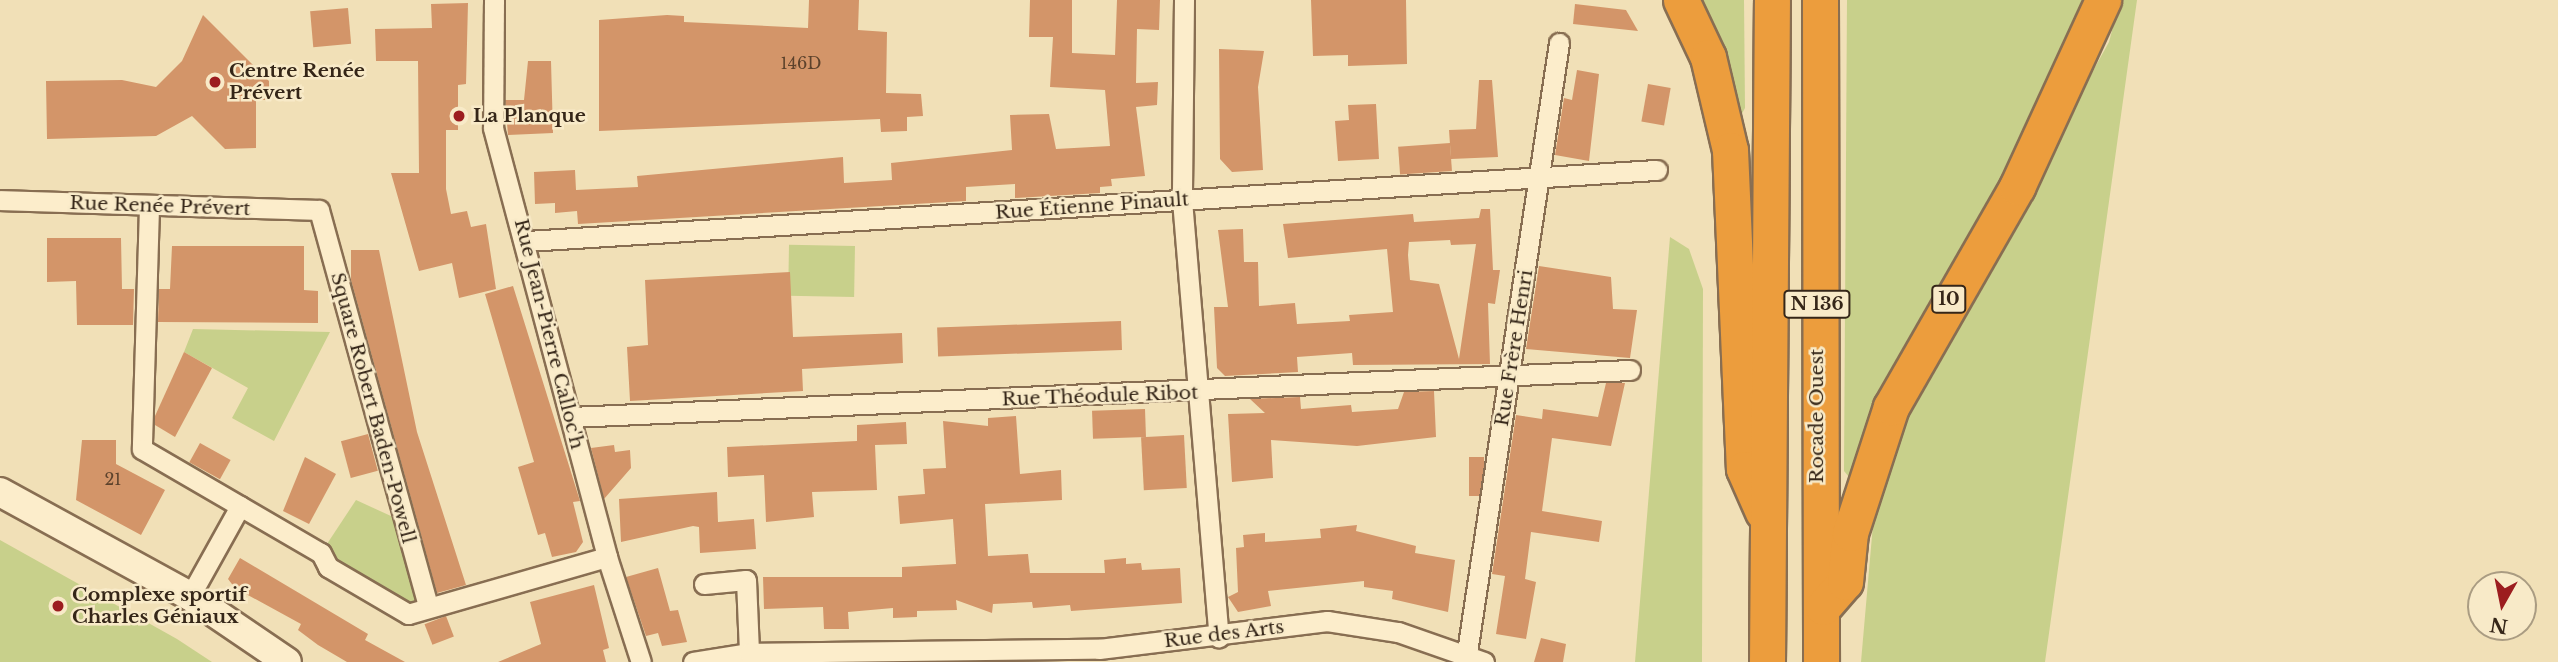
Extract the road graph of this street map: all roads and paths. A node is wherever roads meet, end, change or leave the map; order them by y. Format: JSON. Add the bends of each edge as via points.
{"nodes":[{"id":1,"x":494,"y":0,"type":"edge"},
{"id":2,"x":1184,"y":0,"type":"edge"},
{"id":3,"x":1681,"y":0,"type":"edge"},
{"id":4,"x":1772,"y":0,"type":"edge"},
{"id":5,"x":1820,"y":0,"type":"edge"},
{"id":6,"x":2103,"y":0,"type":"edge"},
{"id":7,"x":1559,"y":43,"type":"dead end"},
{"id":8,"x":1657,"y":170,"type":"dead end"},
{"id":9,"x":1542,"y":177,"type":"junction"},
{"id":10,"x":0,"y":200,"type":"edge"},
{"id":11,"x":1182,"y":200,"type":"junction"},
{"id":12,"x":149,"y":207,"type":"junction"},
{"id":13,"x":319,"y":210,"type":"joint"},
{"id":14,"x":527,"y":242,"type":"junction"},
{"id":15,"x":1630,"y":370,"type":"dead end"},
{"id":16,"x":1508,"y":378,"type":"junction"},
{"id":17,"x":1202,"y":392,"type":"junction"},
{"id":18,"x":571,"y":417,"type":"junction"},
{"id":19,"x":0,"y":492,"type":"edge"},
{"id":20,"x":240,"y":506,"type":"junction"},
{"id":21,"x":1768,"y":523,"type":"junction"},
{"id":22,"x":607,"y":557,"type":"junction"},
{"id":23,"x":704,"y":584,"type":"dead end"},
{"id":24,"x":190,"y":596,"type":"junction"},
{"id":25,"x":428,"y":606,"type":"junction"},
{"id":26,"x":1823,"y":607,"type":"junction"},
{"id":27,"x":1219,"y":637,"type":"junction"},
{"id":28,"x":749,"y":653,"type":"junction"},
{"id":29,"x":1476,"y":657,"type":"edge"},
{"id":30,"x":287,"y":662,"type":"edge"},
{"id":31,"x":641,"y":662,"type":"edge"},
{"id":32,"x":692,"y":662,"type":"edge"},
{"id":33,"x":1767,"y":662,"type":"edge"},
{"id":34,"x":1821,"y":662,"type":"edge"}],
"edges":[{"from":1,"to":14,"type":"street","name":"Rue Jean-Pierre Calloc'h","via":[[493,128]]},
{"from":2,"to":11,"type":"street"},
{"from":3,"to":21,"type":"highway","via":[[1708,57],[1730,150],[1744,469]]},
{"from":4,"to":21,"type":"highway","number":"N 136"},
{"from":5,"to":26,"type":"highway","name":"Rocade Ouest","number":"N 136","via":[[1816,584]]},
{"from":6,"to":26,"type":"highway","number":"10","via":[[2017,187],[1891,407],[1850,533],[1845,582]]},
{"from":7,"to":9,"type":"street","name":"Rue Frère Henri"},
{"from":8,"to":9,"type":"street","name":"Rue Étienne Pinault"},
{"from":9,"to":11,"type":"street","name":"Rue Étienne Pinault"},
{"from":9,"to":16,"type":"street","name":"Rue Frère Henri"},
{"from":10,"to":12,"type":"street","name":"Rue Renée Prévert"},
{"from":11,"to":14,"type":"street","name":"Rue Étienne Pinault"},
{"from":11,"to":17,"type":"street"},
{"from":12,"to":13,"type":"street","name":"Rue Renée Prévert"},
{"from":12,"to":20,"type":"street","via":[[142,449]]},
{"from":13,"to":25,"type":"street","name":"Square Robert Baden-Powell"},
{"from":14,"to":18,"type":"street","name":"Rue Jean-Pierre Calloc'h"},
{"from":15,"to":16,"type":"street","name":"Rue Théodule Ribot"},
{"from":16,"to":17,"type":"street","name":"Rue Théodule Ribot"},
{"from":16,"to":29,"type":"street","name":"Rue Frère Henri"},
{"from":17,"to":18,"type":"street","name":"Rue Théodule Ribot"},
{"from":17,"to":27,"type":"street"},
{"from":18,"to":22,"type":"street","name":"Rue Jean-Pierre Calloc'h"},
{"from":19,"to":24,"type":"street"},
{"from":20,"to":24,"type":"street"},
{"from":20,"to":25,"type":"street","via":[[408,614]]},
{"from":21,"to":33,"type":"highway","number":"N 136"},
{"from":22,"to":25,"type":"street"},
{"from":22,"to":31,"type":"street","name":"Rue Jean-Pierre Calloc'h"},
{"from":23,"to":28,"type":"street","via":[[746,580]]},
{"from":24,"to":30,"type":"street"},
{"from":26,"to":34,"type":"highway","name":"Rocade Ouest","number":"N 136"},
{"from":27,"to":28,"type":"street","name":"Rue des Arts","via":[[1099,649]]},
{"from":27,"to":29,"type":"street","name":"Rue des Arts","via":[[1327,621],[1398,632]]},
{"from":28,"to":32,"type":"street","name":"Rue des Arts"}]}
